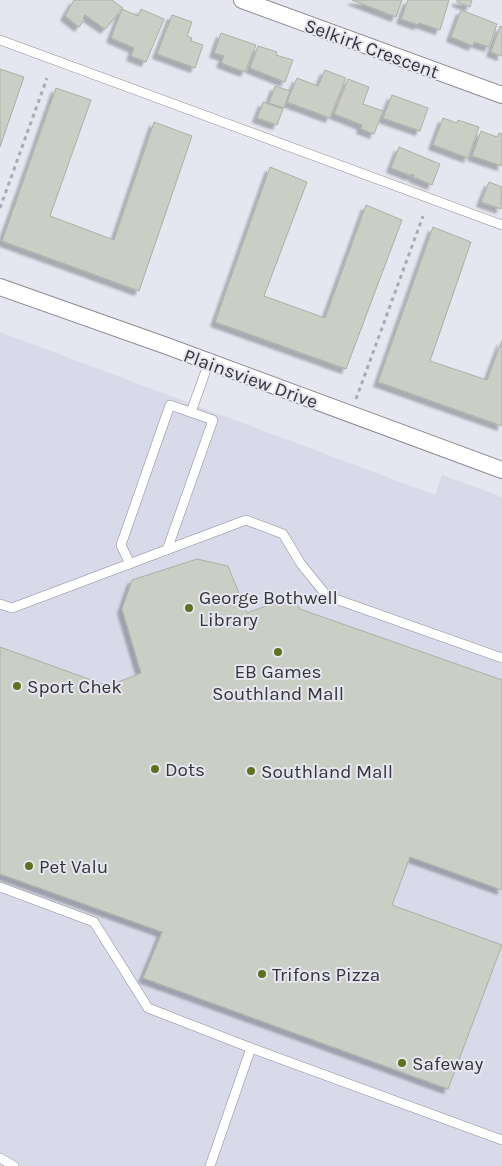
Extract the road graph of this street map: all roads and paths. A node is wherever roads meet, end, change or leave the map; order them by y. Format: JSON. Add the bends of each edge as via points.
{"nodes":[{"id":1,"x":242,"y":0,"type":"edge"},
{"id":2,"x":0,"y":40,"type":"edge"},
{"id":3,"x":47,"y":78,"type":"dead end"},
{"id":4,"x":502,"y":95,"type":"edge"},
{"id":5,"x":0,"y":208,"type":"edge"},
{"id":6,"x":422,"y":216,"type":"dead end"},
{"id":7,"x":502,"y":225,"type":"edge"},
{"id":8,"x":0,"y":287,"type":"edge"},
{"id":9,"x":209,"y":362,"type":"junction"},
{"id":10,"x":191,"y":412,"type":"junction"},
{"id":11,"x":350,"y":414,"type":"junction"},
{"id":12,"x":502,"y":470,"type":"edge"},
{"id":13,"x":167,"y":550,"type":"junction"},
{"id":14,"x":130,"y":564,"type":"junction"},
{"id":15,"x":0,"y":604,"type":"edge"},
{"id":16,"x":502,"y":658,"type":"edge"},
{"id":17,"x":0,"y":887,"type":"edge"},
{"id":18,"x":251,"y":1048,"type":"junction"},
{"id":19,"x":502,"y":1140,"type":"edge"},
{"id":20,"x":0,"y":1158,"type":"edge"},
{"id":21,"x":14,"y":1166,"type":"edge"},
{"id":22,"x":210,"y":1166,"type":"edge"}],
"edges":[{"from":1,"to":4,"type":"street","name":"Selkirk Crescent"},
{"from":2,"to":7,"type":"lane"},
{"from":3,"to":5,"type":"path"},
{"from":6,"to":11,"type":"path"},
{"from":8,"to":9,"type":"street","name":"Plainsview Drive"},
{"from":9,"to":10,"type":"lane"},
{"from":9,"to":11,"type":"street","name":"Plainsview Drive"},
{"from":10,"to":13,"type":"lane","via":[[213,420]]},
{"from":10,"to":14,"type":"lane","via":[[170,405],[121,545]]},
{"from":11,"to":12,"type":"street","name":"Plainsview Drive"},
{"from":13,"to":14,"type":"lane"},
{"from":13,"to":16,"type":"lane","via":[[246,520],[283,534],[301,564],[327,596]]},
{"from":14,"to":15,"type":"lane","via":[[12,608]]},
{"from":17,"to":18,"type":"lane","via":[[94,922],[148,1008]]},
{"from":18,"to":19,"type":"lane"},
{"from":18,"to":22,"type":"lane"},
{"from":20,"to":21,"type":"lane"}]}
